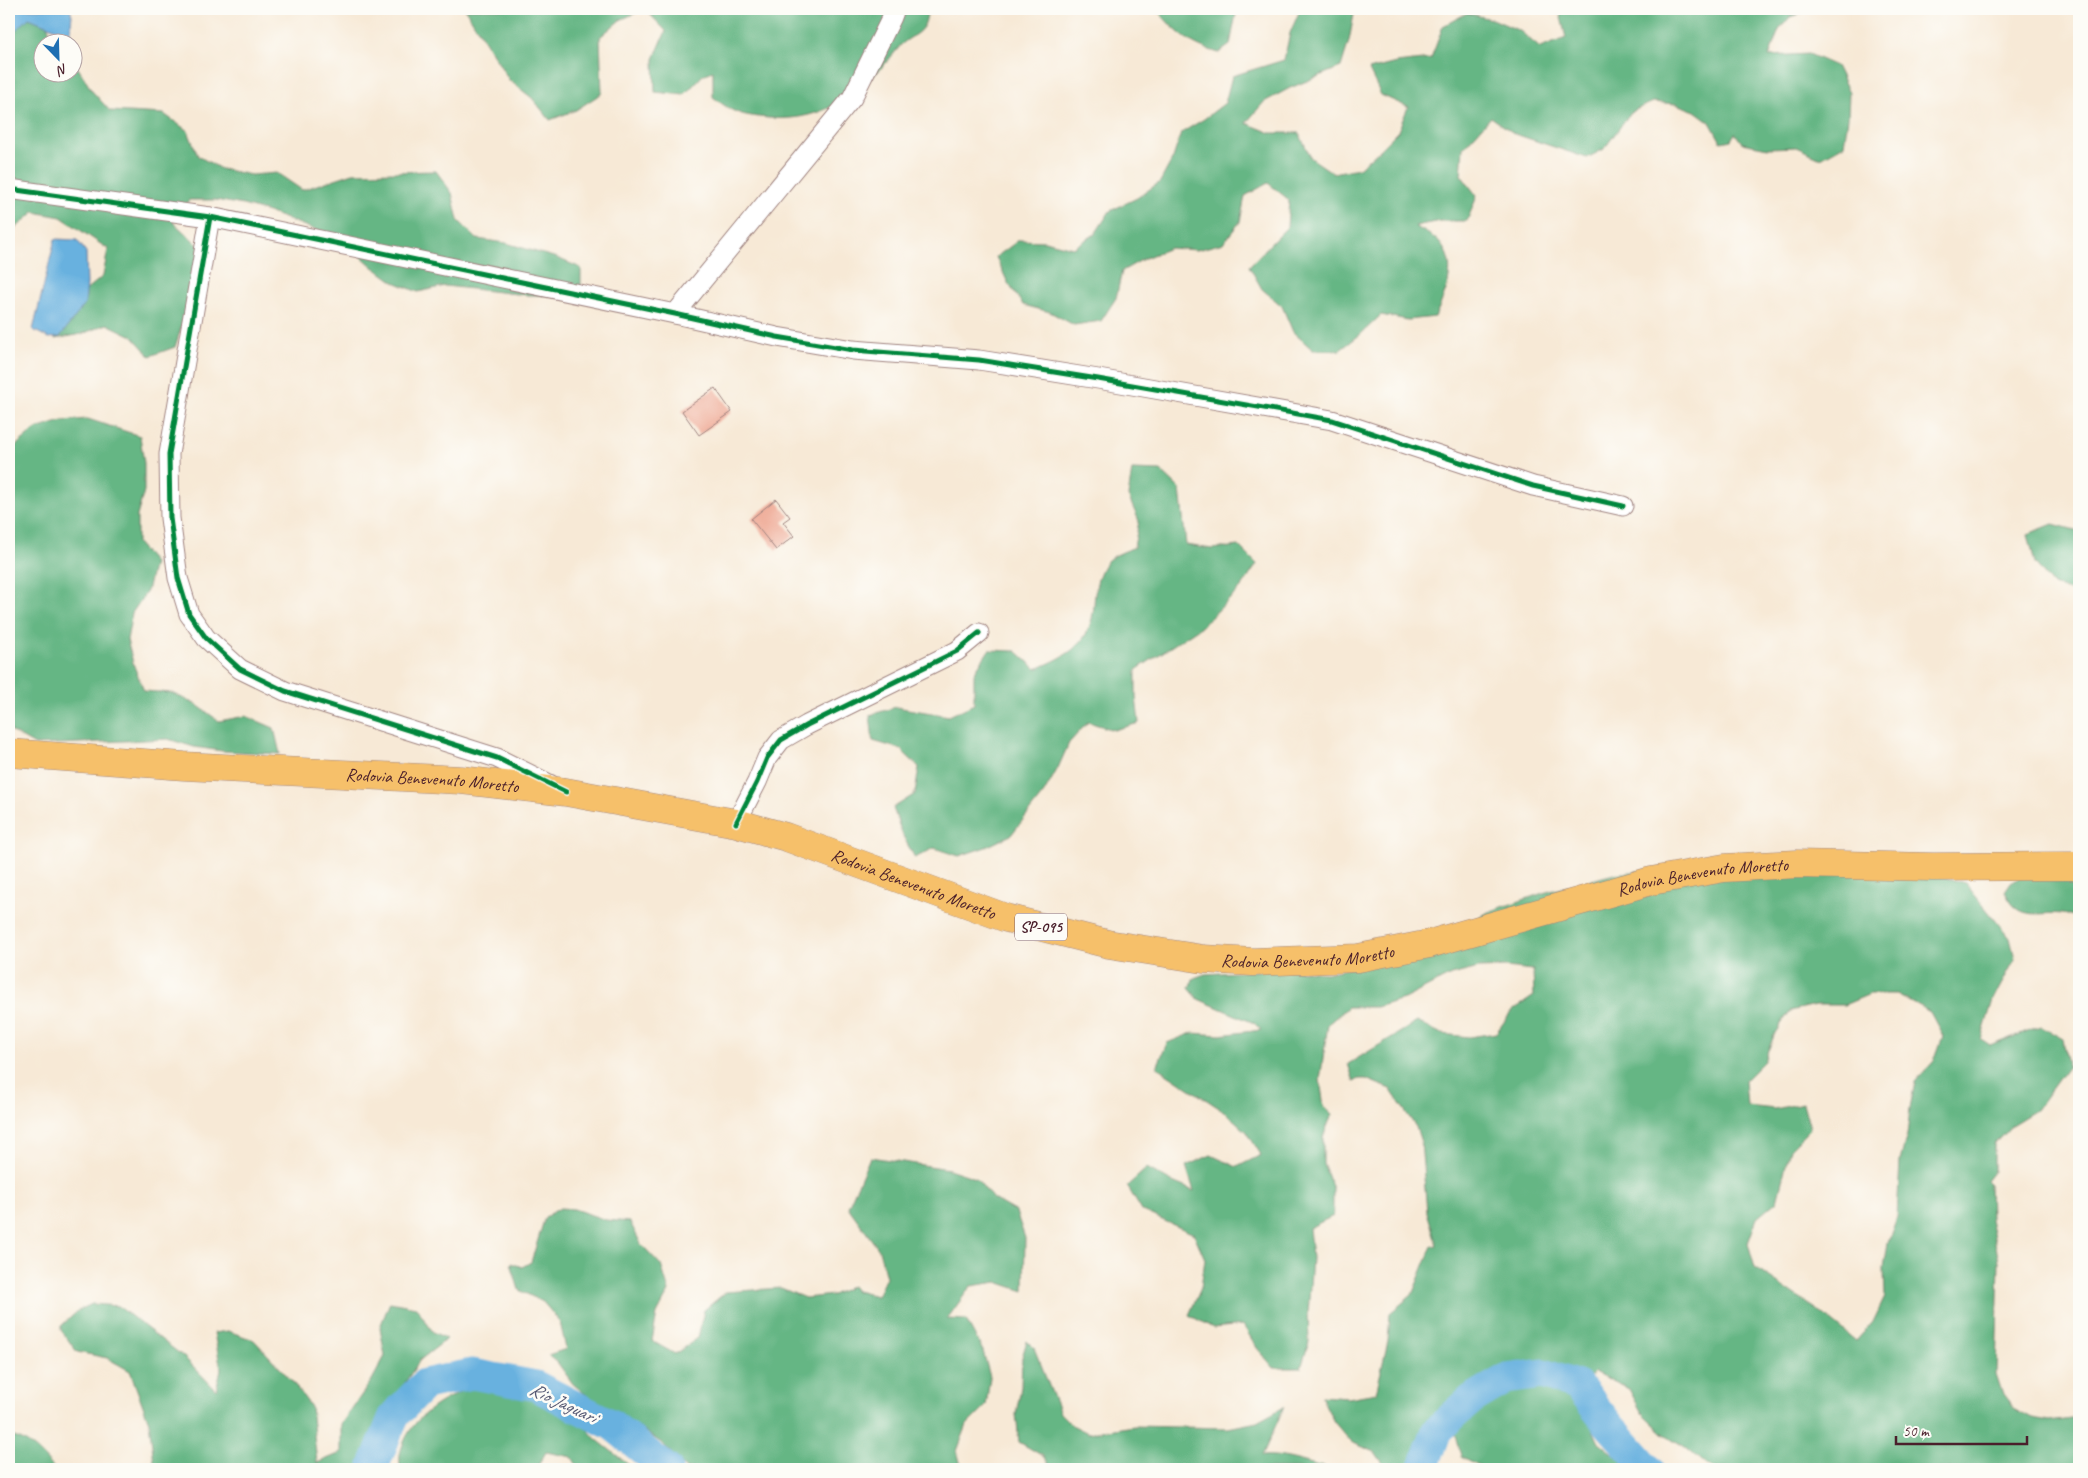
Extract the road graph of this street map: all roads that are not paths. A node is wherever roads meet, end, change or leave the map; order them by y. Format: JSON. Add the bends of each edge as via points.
{"nodes":[{"id":1,"x":895,"y":9,"type":"edge"},
{"id":2,"x":9,"y":189,"type":"edge"},
{"id":3,"x":210,"y":217,"type":"junction"},
{"id":4,"x":675,"y":314,"type":"junction"},
{"id":5,"x":1623,"y":506,"type":"dead end"},
{"id":6,"x":979,"y":633,"type":"dead end"},
{"id":7,"x":9,"y":753,"type":"edge"},
{"id":8,"x":566,"y":792,"type":"junction"},
{"id":9,"x":736,"y":823,"type":"junction"},
{"id":10,"x":2079,"y":866,"type":"edge"}],
"edges":[{"from":1,"to":4,"type":"street","via":[[852,98]]},
{"from":2,"to":3,"type":"street"},
{"from":3,"to":4,"type":"street"},
{"from":3,"to":8,"type":"street","via":[[169,454],[170,518],[178,578],[189,614],[206,638],[240,669],[285,691],[496,758]]},
{"from":4,"to":5,"type":"street","via":[[853,350],[979,360],[1332,420],[1533,486]]},
{"from":6,"to":9,"type":"street","via":[[957,652],[807,724],[781,740],[767,758]]},
{"from":7,"to":8,"type":"main road","name":"Rodovia Benevenuto Moretto","number":"SP-095","via":[[184,766],[461,780]]},
{"from":8,"to":9,"type":"main road","name":"Rodovia Benevenuto Moretto","number":"SP-095"},
{"from":9,"to":10,"type":"main road","name":"Rodovia Benevenuto Moretto","number":"SP-095","via":[[786,837],[1006,918],[1108,944],[1204,959],[1253,962],[1358,958],[1420,946],[1651,881],[1724,868],[1797,864]]}]}
